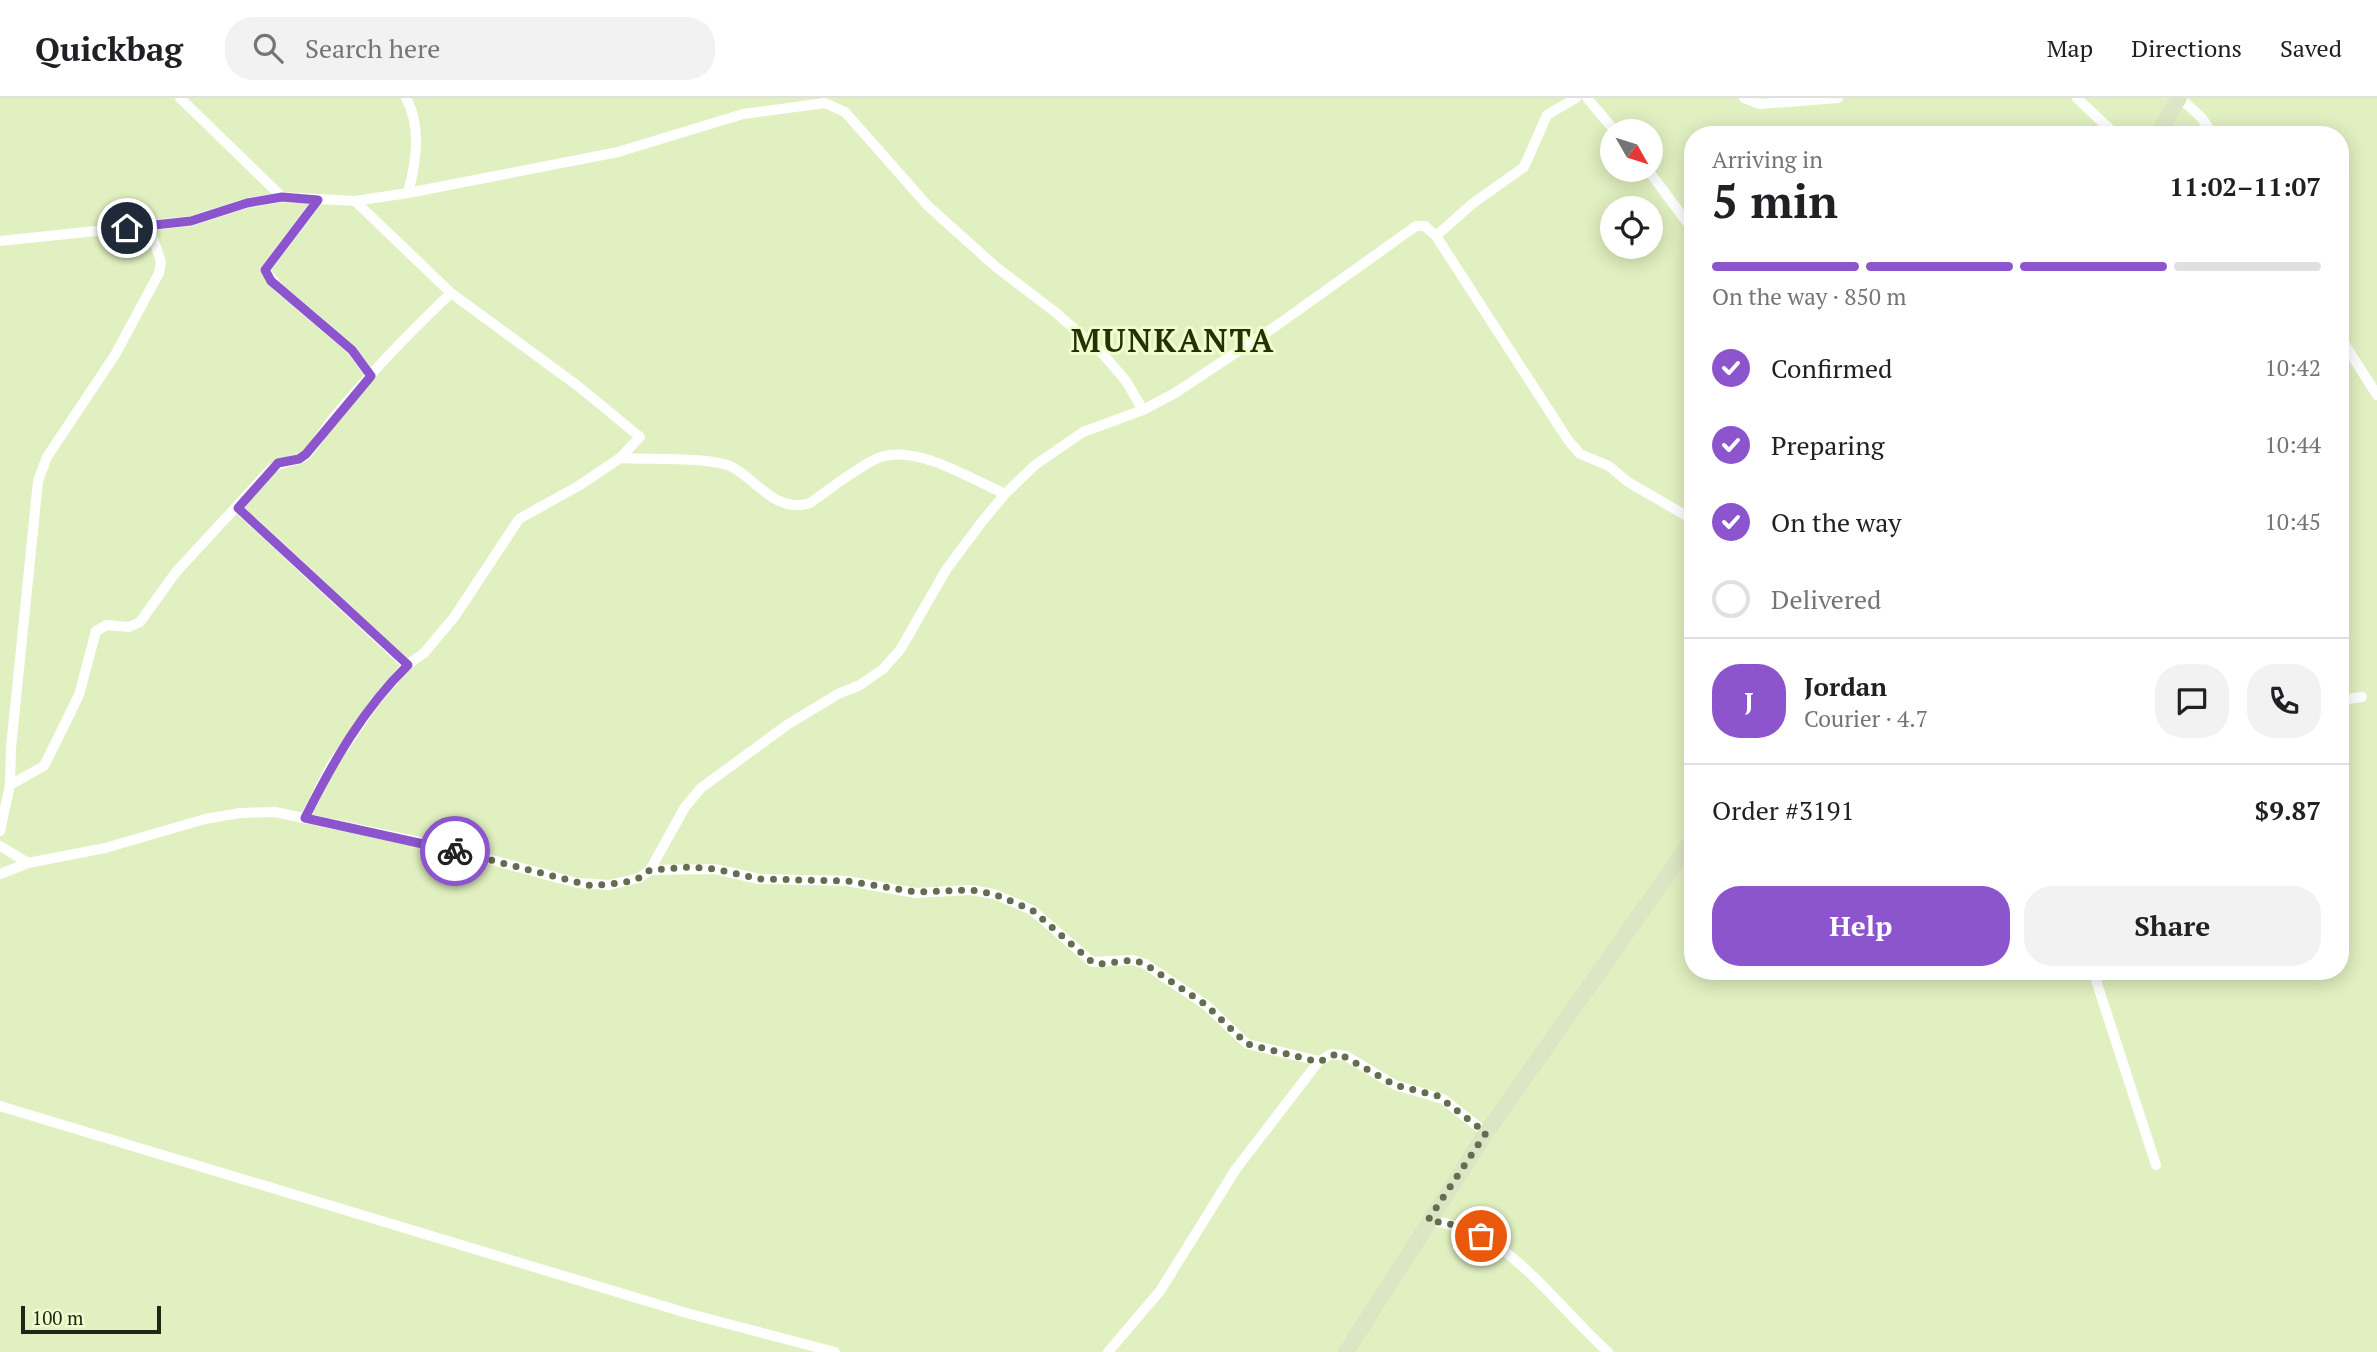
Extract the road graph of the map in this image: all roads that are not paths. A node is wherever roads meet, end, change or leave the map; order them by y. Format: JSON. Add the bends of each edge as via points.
{"nodes":[{"id":1,"x":180,"y":98,"type":"edge"},
{"id":2,"x":406,"y":98,"type":"edge"},
{"id":3,"x":1576,"y":98,"type":"edge"},
{"id":4,"x":1587,"y":98,"type":"edge"},
{"id":5,"x":1744,"y":98,"type":"edge"},
{"id":6,"x":1838,"y":98,"type":"edge"},
{"id":7,"x":2077,"y":98,"type":"edge"},
{"id":8,"x":2179,"y":98,"type":"edge"},
{"id":9,"x":1605,"y":119,"type":"edge"},
{"id":10,"x":2107,"y":126,"type":"edge"},
{"id":11,"x":2162,"y":126,"type":"edge"},
{"id":12,"x":2207,"y":126,"type":"edge"},
{"id":13,"x":1657,"y":182,"type":"edge"},
{"id":14,"x":408,"y":193,"type":"junction"},
{"id":15,"x":282,"y":197,"type":"junction"},
{"id":16,"x":318,"y":200,"type":"junction"},
{"id":17,"x":355,"y":201,"type":"junction"},
{"id":18,"x":1684,"y":218,"type":"edge"},
{"id":19,"x":149,"y":226,"type":"junction"},
{"id":20,"x":1436,"y":236,"type":"junction"},
{"id":21,"x":0,"y":242,"type":"edge"},
{"id":22,"x":451,"y":293,"type":"junction"},
{"id":23,"x":2349,"y":351,"type":"edge"},
{"id":24,"x":371,"y":376,"type":"junction"},
{"id":25,"x":2377,"y":395,"type":"edge"},
{"id":26,"x":1143,"y":410,"type":"junction"},
{"id":27,"x":620,"y":458,"type":"junction"},
{"id":28,"x":1005,"y":494,"type":"junction"},
{"id":29,"x":238,"y":508,"type":"junction"},
{"id":30,"x":1684,"y":514,"type":"edge"},
{"id":31,"x":408,"y":665,"type":"junction"},
{"id":32,"x":2362,"y":697,"type":"dead end"},
{"id":33,"x":2349,"y":698,"type":"edge"},
{"id":34,"x":10,"y":785,"type":"junction"},
{"id":35,"x":305,"y":818,"type":"junction"},
{"id":36,"x":0,"y":831,"type":"edge"},
{"id":37,"x":0,"y":846,"type":"edge"},
{"id":38,"x":1684,"y":851,"type":"edge"},
{"id":39,"x":28,"y":863,"type":"junction"},
{"id":40,"x":650,"y":870,"type":"junction"},
{"id":41,"x":0,"y":874,"type":"edge"},
{"id":42,"x":2096,"y":980,"type":"edge"},
{"id":43,"x":1319,"y":1062,"type":"junction"},
{"id":44,"x":0,"y":1106,"type":"edge"},
{"id":45,"x":1486,"y":1133,"type":"junction"},
{"id":46,"x":2156,"y":1165,"type":"dead end"},
{"id":47,"x":1428,"y":1220,"type":"junction"},
{"id":48,"x":835,"y":1352,"type":"edge"},
{"id":49,"x":1108,"y":1352,"type":"edge"},
{"id":50,"x":1346,"y":1352,"type":"edge"},
{"id":51,"x":1608,"y":1352,"type":"edge"}],
"edges":[{"from":1,"to":15,"type":"street"},
{"from":2,"to":14,"type":"street","via":[[414,117],[417,161]]},
{"from":3,"to":20,"type":"street","via":[[1547,115],[1524,166]]},
{"from":4,"to":9,"type":"street"},
{"from":5,"to":6,"type":"street","via":[[1760,104]]},
{"from":7,"to":10,"type":"street"},
{"from":8,"to":11,"type":"main road"},
{"from":8,"to":12,"type":"street"},
{"from":13,"to":18,"type":"street"},
{"from":14,"to":17,"type":"street"},
{"from":14,"to":26,"type":"street","via":[[618,152],[743,114],[825,103],[845,112],[928,206],[1102,353]]},
{"from":15,"to":16,"type":"street"},
{"from":15,"to":19,"type":"street","via":[[191,221]]},
{"from":16,"to":17,"type":"street"},
{"from":16,"to":24,"type":"street","via":[[265,270],[271,281],[352,350]]},
{"from":17,"to":22,"type":"street"},
{"from":19,"to":21,"type":"street"},
{"from":19,"to":34,"type":"street","via":[[161,261],[159,273],[115,355],[47,457],[38,481]]},
{"from":20,"to":26,"type":"street","via":[[1425,226],[1416,226],[1276,326]]},
{"from":20,"to":30,"type":"street","via":[[1580,454],[1609,466]]},
{"from":22,"to":24,"type":"street"},
{"from":22,"to":27,"type":"street","via":[[640,437]]},
{"from":23,"to":25,"type":"street"},
{"from":24,"to":29,"type":"street","via":[[306,454],[278,463]]},
{"from":26,"to":28,"type":"street","via":[[1083,432]]},
{"from":27,"to":28,"type":"street","via":[[714,460],[734,468],[786,506],[810,503],[878,458],[898,454],[920,457]]},
{"from":27,"to":31,"type":"street","via":[[519,519],[455,616]]},
{"from":28,"to":40,"type":"street","via":[[946,570],[900,650],[883,669],[787,725],[701,788],[685,807]]},
{"from":29,"to":31,"type":"street"},
{"from":29,"to":34,"type":"street","via":[[176,572],[140,621],[96,631],[79,695],[44,766]]},
{"from":31,"to":35,"type":"street","via":[[351,736]]},
{"from":32,"to":33,"type":"street"},
{"from":34,"to":36,"type":"street"},
{"from":35,"to":39,"type":"street","via":[[275,812],[240,813]]},
{"from":35,"to":40,"type":"street","via":[[444,847],[592,886],[626,882]]},
{"from":37,"to":39,"type":"street"},
{"from":38,"to":45,"type":"main road"},
{"from":39,"to":41,"type":"street"},
{"from":40,"to":43,"type":"street","via":[[703,868],[760,879],[848,881],[916,892],[994,894],[1032,910],[1092,962],[1133,960],[1145,964],[1206,1005],[1247,1044]]},
{"from":42,"to":46,"type":"street"},
{"from":43,"to":45,"type":"street","via":[[1331,1054],[1346,1056],[1395,1085],[1443,1099]]},
{"from":43,"to":49,"type":"street","via":[[1236,1169],[1160,1291]]},
{"from":44,"to":48,"type":"street","via":[[653,1303]]},
{"from":45,"to":47,"type":"main road"},
{"from":47,"to":50,"type":"main road"},
{"from":47,"to":51,"type":"street","via":[[1459,1226],[1508,1254]]}]}
